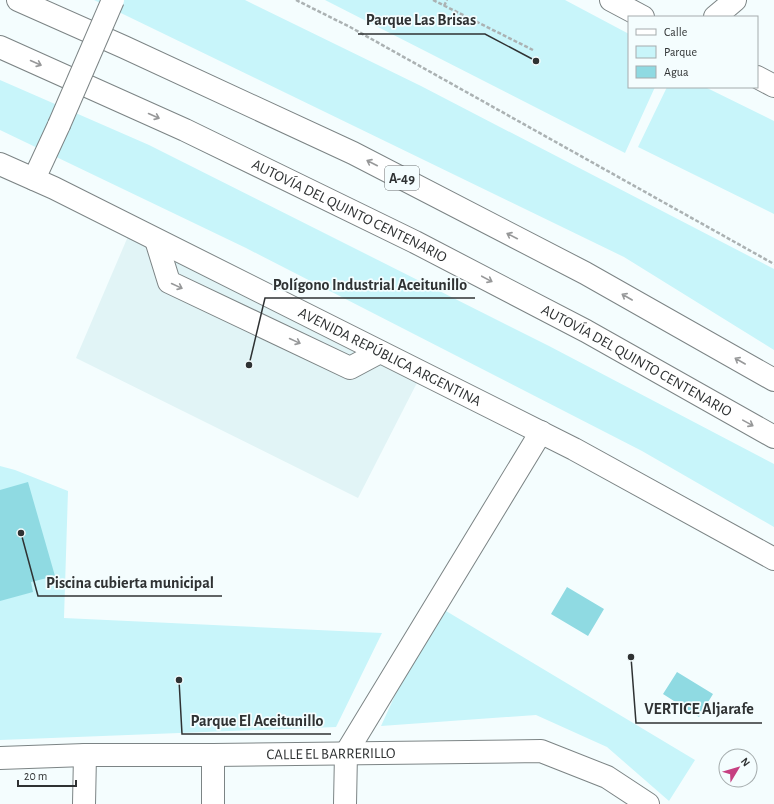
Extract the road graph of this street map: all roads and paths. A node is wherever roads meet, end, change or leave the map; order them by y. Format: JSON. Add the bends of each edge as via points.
{"nodes":[{"id":1,"x":18,"y":0,"type":"edge"},
{"id":2,"x":113,"y":0,"type":"edge"},
{"id":3,"x":296,"y":0,"type":"edge"},
{"id":4,"x":433,"y":0,"type":"edge"},
{"id":5,"x":447,"y":0,"type":"edge"},
{"id":6,"x":611,"y":0,"type":"edge"},
{"id":7,"x":735,"y":0,"type":"edge"},
{"id":8,"x":444,"y":6,"type":"junction"},
{"id":9,"x":641,"y":16,"type":"edge"},
{"id":10,"x":716,"y":16,"type":"edge"},
{"id":11,"x":0,"y":47,"type":"edge"},
{"id":12,"x":533,"y":50,"type":"dead end"},
{"id":13,"x":758,"y":78,"type":"edge"},
{"id":14,"x":774,"y":86,"type":"edge"},
{"id":15,"x":0,"y":164,"type":"edge"},
{"id":16,"x":34,"y":179,"type":"junction"},
{"id":17,"x":156,"y":240,"type":"junction"},
{"id":18,"x":774,"y":264,"type":"edge"},
{"id":19,"x":380,"y":352,"type":"junction"},
{"id":20,"x":774,"y":380,"type":"edge"},
{"id":21,"x":541,"y":432,"type":"junction"},
{"id":22,"x":774,"y":437,"type":"edge"},
{"id":23,"x":774,"y":559,"type":"edge"},
{"id":24,"x":346,"y":753,"type":"junction"},
{"id":25,"x":85,"y":755,"type":"junction"},
{"id":26,"x":213,"y":755,"type":"junction"},
{"id":27,"x":0,"y":758,"type":"edge"},
{"id":28,"x":84,"y":804,"type":"edge"},
{"id":29,"x":213,"y":804,"type":"edge"},
{"id":30,"x":345,"y":804,"type":"edge"},
{"id":31,"x":648,"y":804,"type":"edge"}],
"edges":[{"from":20,"to":1,"type":"main road","number":"A-49","one_way":true,"via":[[585,273],[353,153]]},
{"from":2,"to":16,"type":"main road","bridge":true},
{"from":3,"to":18,"type":"path","via":[[350,27]]},
{"from":4,"to":8,"type":"path"},
{"from":5,"to":8,"type":"path"},
{"from":6,"to":9,"type":"main road"},
{"from":7,"to":10,"type":"main road"},
{"from":8,"to":12,"type":"path"},
{"from":11,"to":22,"type":"main road","name":"AUTOVÍA DEL QUINTO CENTENARIO","one_way":true,"via":[[185,130],[415,242],[586,331]]},
{"from":13,"to":14,"type":"main road"},
{"from":15,"to":16,"type":"main road","name":"AVENIDA REPÚBLICA ARGENTINA"},
{"from":16,"to":17,"type":"main road","name":"AVENIDA REPÚBLICA ARGENTINA"},
{"from":17,"to":19,"type":"main road","name":"AVENIDA REPÚBLICA ARGENTINA"},
{"from":17,"to":19,"type":"main road","one_way":true,"via":[[169,282],[350,368]]},
{"from":19,"to":21,"type":"main road","name":"AVENIDA REPÚBLICA ARGENTINA"},
{"from":21,"to":23,"type":"main road","name":"AVENIDA REPÚBLICA ARGENTINA"},
{"from":21,"to":24,"type":"main road"},
{"from":24,"to":26,"type":"main road","name":"CALLE EL BARRERILLO"},
{"from":24,"to":30,"type":"main road"},
{"from":24,"to":31,"type":"main road","name":"CALLE EL BARRERILLO","via":[[541,751],[607,777]]},
{"from":25,"to":26,"type":"main road","name":"CALLE EL BARRERILLO"},
{"from":25,"to":27,"type":"main road","name":"CALLE EL BARRERILLO"},
{"from":25,"to":28,"type":"main road"},
{"from":26,"to":29,"type":"main road"}]}
